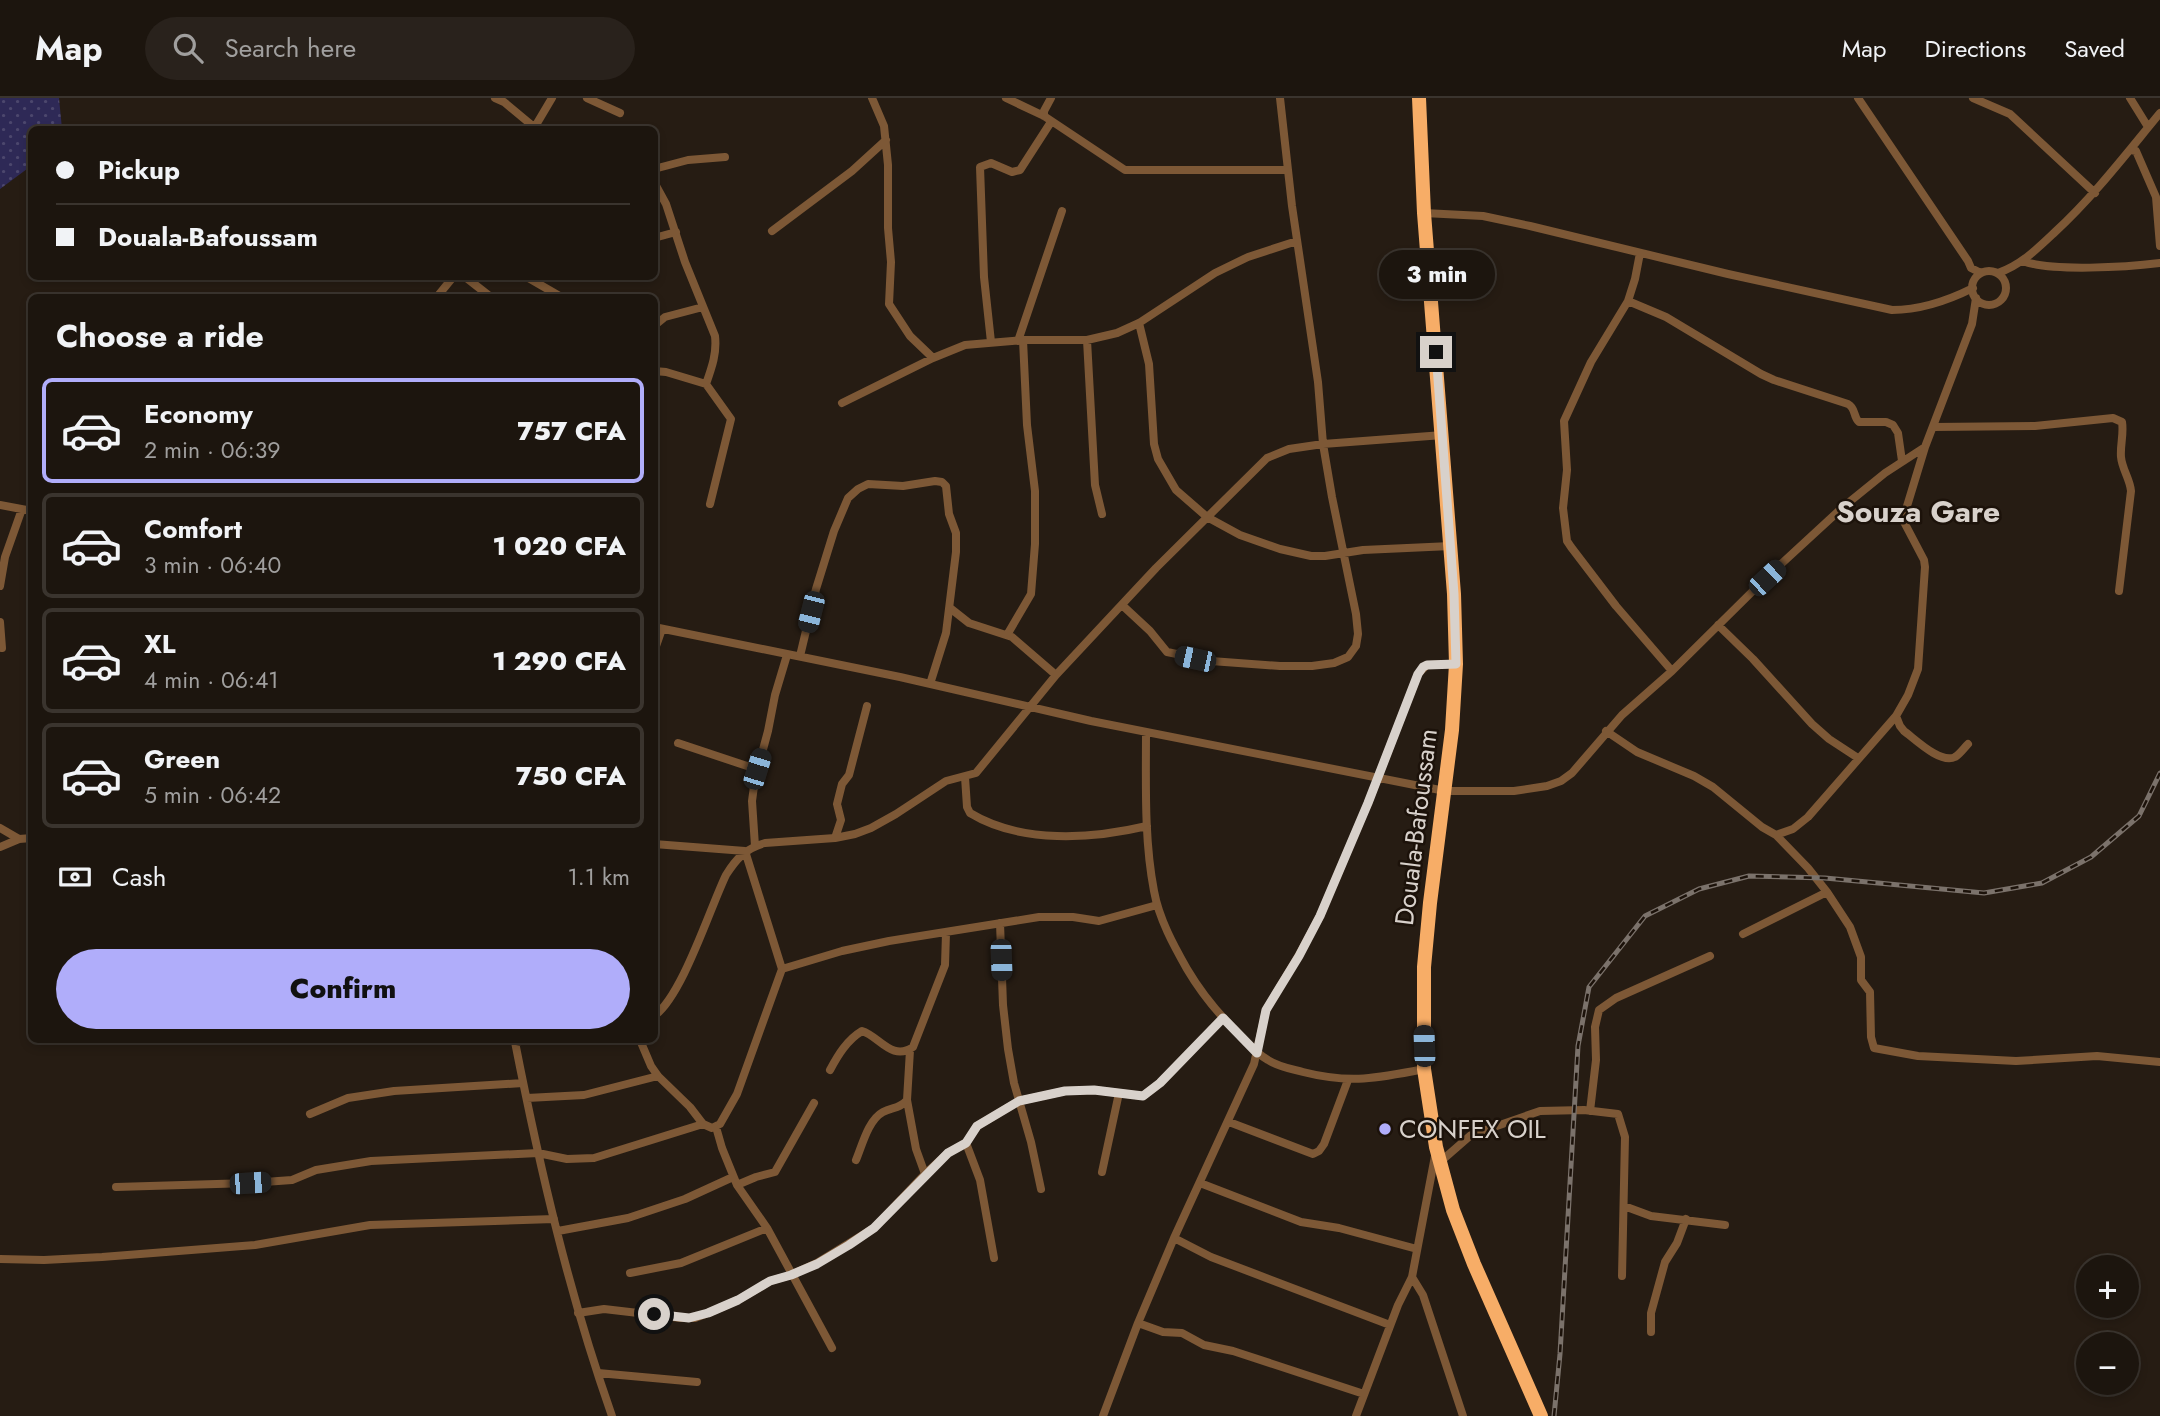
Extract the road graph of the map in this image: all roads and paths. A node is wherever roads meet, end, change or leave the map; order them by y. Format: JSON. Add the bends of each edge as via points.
{"nodes":[{"id":1,"x":495,"y":98,"type":"edge"},
{"id":2,"x":552,"y":98,"type":"edge"},
{"id":3,"x":587,"y":98,"type":"edge"},
{"id":4,"x":872,"y":98,"type":"edge"},
{"id":5,"x":1006,"y":98,"type":"edge"},
{"id":6,"x":1051,"y":98,"type":"edge"},
{"id":7,"x":1280,"y":98,"type":"edge"},
{"id":8,"x":1419,"y":98,"type":"edge"},
{"id":9,"x":1858,"y":98,"type":"edge"},
{"id":10,"x":1973,"y":98,"type":"edge"},
{"id":11,"x":2130,"y":98,"type":"edge"},
{"id":12,"x":620,"y":113,"type":"dead end"},
{"id":13,"x":2160,"y":113,"type":"edge"},
{"id":14,"x":1044,"y":116,"type":"junction"},
{"id":15,"x":1049,"y":125,"type":"dead end"},
{"id":16,"x":530,"y":126,"type":"edge"},
{"id":17,"x":535,"y":126,"type":"edge"},
{"id":18,"x":2148,"y":127,"type":"junction"},
{"id":19,"x":886,"y":140,"type":"junction"},
{"id":20,"x":2130,"y":150,"type":"junction"},
{"id":21,"x":725,"y":157,"type":"dead end"},
{"id":22,"x":658,"y":168,"type":"edge"},
{"id":23,"x":1288,"y":170,"type":"junction"},
{"id":24,"x":658,"y":189,"type":"edge"},
{"id":25,"x":2095,"y":194,"type":"junction"},
{"id":26,"x":1062,"y":211,"type":"dead end"},
{"id":27,"x":1424,"y":213,"type":"junction"},
{"id":28,"x":772,"y":231,"type":"dead end"},
{"id":29,"x":676,"y":232,"type":"junction"},
{"id":30,"x":658,"y":237,"type":"edge"},
{"id":31,"x":1297,"y":241,"type":"junction"},
{"id":32,"x":2160,"y":246,"type":"edge"},
{"id":33,"x":1640,"y":253,"type":"junction"},
{"id":34,"x":2023,"y":261,"type":"junction"},
{"id":35,"x":2160,"y":263,"type":"edge"},
{"id":36,"x":1981,"y":273,"type":"junction"},
{"id":37,"x":1998,"y":273,"type":"junction"},
{"id":38,"x":451,"y":280,"type":"edge"},
{"id":39,"x":469,"y":280,"type":"edge"},
{"id":40,"x":533,"y":280,"type":"edge"},
{"id":41,"x":1973,"y":288,"type":"junction"},
{"id":42,"x":439,"y":294,"type":"edge"},
{"id":43,"x":487,"y":294,"type":"edge"},
{"id":44,"x":558,"y":294,"type":"edge"},
{"id":45,"x":1976,"y":298,"type":"junction"},
{"id":46,"x":1628,"y":301,"type":"junction"},
{"id":47,"x":703,"y":307,"type":"junction"},
{"id":48,"x":658,"y":323,"type":"edge"},
{"id":49,"x":1139,"y":323,"type":"junction"},
{"id":50,"x":1087,"y":340,"type":"junction"},
{"id":51,"x":1021,"y":341,"type":"junction"},
{"id":52,"x":990,"y":342,"type":"junction"},
{"id":53,"x":933,"y":358,"type":"junction"},
{"id":54,"x":658,"y":371,"type":"edge"},
{"id":55,"x":706,"y":384,"type":"junction"},
{"id":56,"x":842,"y":403,"type":"dead end"},
{"id":57,"x":1933,"y":427,"type":"junction"},
{"id":58,"x":1443,"y":435,"type":"junction"},
{"id":59,"x":1323,"y":444,"type":"junction"},
{"id":60,"x":1926,"y":447,"type":"junction"},
{"id":61,"x":1902,"y":461,"type":"junction"},
{"id":62,"x":710,"y":504,"type":"dead end"},
{"id":63,"x":0,"y":505,"type":"edge"},
{"id":64,"x":27,"y":510,"type":"edge"},
{"id":65,"x":1102,"y":514,"type":"dead end"},
{"id":66,"x":1207,"y":517,"type":"junction"},
{"id":67,"x":1451,"y":546,"type":"junction"},
{"id":68,"x":1344,"y":552,"type":"junction"},
{"id":69,"x":0,"y":586,"type":"edge"},
{"id":70,"x":2119,"y":591,"type":"dead end"},
{"id":71,"x":1122,"y":604,"type":"junction"},
{"id":72,"x":950,"y":608,"type":"junction"},
{"id":73,"x":0,"y":622,"type":"edge"},
{"id":74,"x":1718,"y":625,"type":"junction"},
{"id":75,"x":658,"y":628,"type":"edge"},
{"id":76,"x":1007,"y":635,"type":"junction"},
{"id":77,"x":2,"y":648,"type":"dead end"},
{"id":78,"x":787,"y":655,"type":"junction"},
{"id":79,"x":800,"y":656,"type":"junction"},
{"id":80,"x":1456,"y":664,"type":"junction"},
{"id":81,"x":1672,"y":671,"type":"junction"},
{"id":82,"x":1056,"y":675,"type":"junction"},
{"id":83,"x":930,"y":684,"type":"junction"},
{"id":84,"x":867,"y":706,"type":"dead end"},
{"id":85,"x":1031,"y":707,"type":"junction"},
{"id":86,"x":1896,"y":716,"type":"junction"},
{"id":87,"x":1606,"y":731,"type":"junction"},
{"id":88,"x":1146,"y":732,"type":"junction"},
{"id":89,"x":678,"y":743,"type":"dead end"},
{"id":90,"x":1968,"y":744,"type":"dead end"},
{"id":91,"x":1858,"y":758,"type":"junction"},
{"id":92,"x":757,"y":769,"type":"junction"},
{"id":93,"x":965,"y":777,"type":"junction"},
{"id":94,"x":1377,"y":778,"type":"junction"},
{"id":95,"x":1445,"y":791,"type":"junction"},
{"id":96,"x":1147,"y":826,"type":"junction"},
{"id":97,"x":0,"y":828,"type":"edge"},
{"id":98,"x":1776,"y":835,"type":"junction"},
{"id":99,"x":28,"y":838,"type":"edge"},
{"id":100,"x":835,"y":838,"type":"junction"},
{"id":101,"x":19,"y":839,"type":"junction"},
{"id":102,"x":658,"y":844,"type":"edge"},
{"id":103,"x":755,"y":846,"type":"junction"},
{"id":104,"x":0,"y":847,"type":"edge"},
{"id":105,"x":745,"y":851,"type":"junction"},
{"id":106,"x":1827,"y":892,"type":"junction"},
{"id":107,"x":1157,"y":905,"type":"junction"},
{"id":108,"x":1000,"y":923,"type":"junction"},
{"id":109,"x":946,"y":933,"type":"junction"},
{"id":110,"x":1743,"y":934,"type":"dead end"},
{"id":111,"x":1710,"y":956,"type":"dead end"},
{"id":112,"x":782,"y":969,"type":"junction"},
{"id":113,"x":658,"y":1012,"type":"edge"},
{"id":114,"x":1223,"y":1018,"type":"junction"},
{"id":115,"x":514,"y":1043,"type":"edge"},
{"id":116,"x":641,"y":1043,"type":"edge"},
{"id":117,"x":910,"y":1050,"type":"junction"},
{"id":118,"x":1257,"y":1053,"type":"junction"},
{"id":119,"x":2160,"y":1062,"type":"edge"},
{"id":120,"x":1424,"y":1069,"type":"junction"},
{"id":121,"x":830,"y":1070,"type":"dead end"},
{"id":122,"x":658,"y":1076,"type":"junction"},
{"id":123,"x":1348,"y":1080,"type":"junction"},
{"id":124,"x":523,"y":1083,"type":"junction"},
{"id":125,"x":1119,"y":1093,"type":"junction"},
{"id":126,"x":527,"y":1098,"type":"junction"},
{"id":127,"x":907,"y":1100,"type":"junction"},
{"id":128,"x":1019,"y":1101,"type":"junction"},
{"id":129,"x":814,"y":1103,"type":"dead end"},
{"id":130,"x":1590,"y":1111,"type":"junction"},
{"id":131,"x":310,"y":1114,"type":"dead end"},
{"id":132,"x":1229,"y":1122,"type":"junction"},
{"id":133,"x":703,"y":1124,"type":"junction"},
{"id":134,"x":716,"y":1127,"type":"junction"},
{"id":135,"x":966,"y":1143,"type":"junction"},
{"id":136,"x":538,"y":1153,"type":"junction"},
{"id":137,"x":1438,"y":1154,"type":"junction"},
{"id":138,"x":856,"y":1160,"type":"dead end"},
{"id":139,"x":1102,"y":1172,"type":"dead end"},
{"id":140,"x":925,"y":1174,"type":"junction"},
{"id":141,"x":735,"y":1181,"type":"junction"},
{"id":142,"x":1200,"y":1183,"type":"junction"},
{"id":143,"x":116,"y":1187,"type":"dead end"},
{"id":144,"x":1041,"y":1189,"type":"dead end"},
{"id":145,"x":1624,"y":1206,"type":"junction"},
{"id":146,"x":554,"y":1219,"type":"junction"},
{"id":147,"x":1686,"y":1219,"type":"junction"},
{"id":148,"x":1725,"y":1225,"type":"dead end"},
{"id":149,"x":767,"y":1228,"type":"junction"},
{"id":150,"x":558,"y":1231,"type":"junction"},
{"id":151,"x":1174,"y":1238,"type":"junction"},
{"id":152,"x":1417,"y":1249,"type":"junction"},
{"id":153,"x":994,"y":1258,"type":"dead end"},
{"id":154,"x":0,"y":1259,"type":"edge"},
{"id":155,"x":630,"y":1273,"type":"dead end"},
{"id":156,"x":791,"y":1275,"type":"junction"},
{"id":157,"x":1622,"y":1276,"type":"dead end"},
{"id":158,"x":1412,"y":1277,"type":"junction"},
{"id":159,"x":578,"y":1313,"type":"junction"},
{"id":160,"x":1138,"y":1323,"type":"junction"},
{"id":161,"x":1390,"y":1325,"type":"junction"},
{"id":162,"x":1651,"y":1332,"type":"dead end"},
{"id":163,"x":832,"y":1348,"type":"dead end"},
{"id":164,"x":598,"y":1373,"type":"junction"},
{"id":165,"x":698,"y":1382,"type":"dead end"},
{"id":166,"x":1364,"y":1394,"type":"junction"},
{"id":167,"x":612,"y":1416,"type":"edge"},
{"id":168,"x":1103,"y":1416,"type":"edge"},
{"id":169,"x":1356,"y":1416,"type":"edge"},
{"id":170,"x":1463,"y":1416,"type":"edge"},
{"id":171,"x":1541,"y":1416,"type":"edge"}],
"edges":[{"from":1,"to":16,"type":"street"},
{"from":2,"to":17,"type":"street"},
{"from":3,"to":12,"type":"street"},
{"from":4,"to":19,"type":"street"},
{"from":5,"to":14,"type":"street"},
{"from":6,"to":14,"type":"street"},
{"from":7,"to":23,"type":"street"},
{"from":8,"to":27,"type":"highway","name":"Douala-Bafoussam"},
{"from":9,"to":36,"type":"street","via":[[1970,268]]},
{"from":10,"to":25,"type":"street","via":[[2010,114]]},
{"from":11,"to":18,"type":"street"},
{"from":13,"to":18,"type":"street"},
{"from":14,"to":23,"type":"street","via":[[1125,170]]},
{"from":15,"to":52,"type":"street","via":[[1020,170],[1012,172],[991,163],[980,167]]},
{"from":18,"to":20,"type":"street"},
{"from":19,"to":28,"type":"street"},
{"from":19,"to":53,"type":"street","via":[[889,304],[910,336]]},
{"from":20,"to":25,"type":"street"},
{"from":20,"to":32,"type":"street","via":[[2136,151],[2156,197]]},
{"from":21,"to":22,"type":"street"},
{"from":23,"to":31,"type":"street"},
{"from":24,"to":29,"type":"street"},
{"from":25,"to":34,"type":"street"},
{"from":26,"to":51,"type":"street"},
{"from":27,"to":33,"type":"street","via":[[1483,216]]},
{"from":27,"to":58,"type":"highway","name":"Douala-Bafoussam"},
{"from":29,"to":30,"type":"street"},
{"from":29,"to":47,"type":"street"},
{"from":31,"to":49,"type":"street","via":[[1214,273]]},
{"from":31,"to":59,"type":"street"},
{"from":33,"to":41,"type":"street","via":[[1892,310],[1949,299]]},
{"from":33,"to":46,"type":"street"},
{"from":34,"to":35,"type":"street","via":[[2058,267]]},
{"from":34,"to":37,"type":"street"},
{"from":36,"to":37,"type":"street"},
{"from":36,"to":41,"type":"street"},
{"from":37,"to":45,"type":"street","via":[[2006,284],[2001,300],[1991,305]]},
{"from":38,"to":42,"type":"street"},
{"from":39,"to":43,"type":"street"},
{"from":40,"to":44,"type":"street"},
{"from":41,"to":45,"type":"street"},
{"from":45,"to":57,"type":"street","via":[[1972,324]]},
{"from":46,"to":61,"type":"street","via":[[1666,317],[1761,374],[1848,404],[1859,422],[1893,425]]},
{"from":46,"to":81,"type":"street","via":[[1591,362],[1564,421],[1565,529],[1571,547]]},
{"from":47,"to":48,"type":"street"},
{"from":47,"to":55,"type":"street","via":[[716,345]]},
{"from":49,"to":50,"type":"street"},
{"from":49,"to":66,"type":"street","via":[[1149,365],[1158,459],[1176,490]]},
{"from":50,"to":51,"type":"street"},
{"from":50,"to":65,"type":"street","via":[[1095,485]]},
{"from":51,"to":52,"type":"street"},
{"from":51,"to":76,"type":"street","via":[[1035,491],[1035,544],[1031,594]]},
{"from":52,"to":53,"type":"street","via":[[965,345]]},
{"from":53,"to":56,"type":"street"},
{"from":54,"to":55,"type":"street"},
{"from":55,"to":62,"type":"street","via":[[730,419]]},
{"from":57,"to":60,"type":"street"},
{"from":57,"to":70,"type":"street","via":[[2035,426],[2113,418],[2122,422],[2121,460],[2131,491]]},
{"from":58,"to":59,"type":"street"},
{"from":58,"to":67,"type":"highway","name":"Douala-Bafoussam"},
{"from":59,"to":66,"type":"street","via":[[1266,457]]},
{"from":59,"to":68,"type":"street"},
{"from":60,"to":61,"type":"street"},
{"from":60,"to":86,"type":"street","via":[[1903,516],[1926,567],[1920,651],[1914,681]]},
{"from":61,"to":74,"type":"street","via":[[1843,507]]},
{"from":63,"to":64,"type":"street"},
{"from":64,"to":69,"type":"street","via":[[5,557]]},
{"from":66,"to":68,"type":"street","via":[[1240,535],[1297,554]]},
{"from":66,"to":71,"type":"street"},
{"from":67,"to":68,"type":"street"},
{"from":67,"to":80,"type":"highway","name":"Douala-Bafoussam"},
{"from":68,"to":71,"type":"street","via":[[1358,634],[1354,651],[1335,663],[1230,663],[1170,653]]},
{"from":71,"to":82,"type":"street"},
{"from":72,"to":76,"type":"street","via":[[969,623]]},
{"from":72,"to":79,"type":"street","via":[[956,533],[948,514],[946,486],[935,481],[903,486],[868,484],[848,498],[834,531]]},
{"from":72,"to":83,"type":"street"},
{"from":73,"to":77,"type":"street"},
{"from":74,"to":81,"type":"street"},
{"from":74,"to":91,"type":"street","via":[[1812,724]]},
{"from":75,"to":78,"type":"street"},
{"from":76,"to":82,"type":"street"},
{"from":78,"to":79,"type":"street"},
{"from":78,"to":92,"type":"street"},
{"from":79,"to":83,"type":"street"},
{"from":80,"to":94,"type":"street","via":[[1432,664],[1420,670]]},
{"from":80,"to":95,"type":"highway","name":"Douala-Bafoussam"},
{"from":81,"to":87,"type":"street"},
{"from":82,"to":85,"type":"street"},
{"from":83,"to":85,"type":"street"},
{"from":84,"to":100,"type":"street","via":[[837,804],[841,820]]},
{"from":85,"to":88,"type":"street"},
{"from":85,"to":93,"type":"street","via":[[980,769]]},
{"from":86,"to":90,"type":"street","via":[[1903,731],[1938,756],[1956,757]]},
{"from":86,"to":91,"type":"street"},
{"from":87,"to":95,"type":"street","via":[[1561,781],[1522,790]]},
{"from":87,"to":98,"type":"street","via":[[1637,752],[1713,787]]},
{"from":88,"to":94,"type":"street"},
{"from":88,"to":96,"type":"street"},
{"from":89,"to":92,"type":"street"},
{"from":91,"to":98,"type":"street","via":[[1798,826]]},
{"from":92,"to":103,"type":"street","via":[[752,801]]},
{"from":93,"to":96,"type":"street","via":[[970,813],[1016,830],[1095,835]]},
{"from":93,"to":100,"type":"street","via":[[946,781],[872,828]]},
{"from":94,"to":95,"type":"street"},
{"from":94,"to":118,"type":"street","via":[[1320,916],[1266,1010]]},
{"from":95,"to":120,"type":"highway","name":"Douala-Bafoussam","via":[[1424,967]]},
{"from":96,"to":107,"type":"street"},
{"from":97,"to":101,"type":"street"},
{"from":98,"to":106,"type":"street"},
{"from":99,"to":101,"type":"street"},
{"from":100,"to":103,"type":"street"},
{"from":101,"to":104,"type":"street"},
{"from":102,"to":105,"type":"street"},
{"from":103,"to":105,"type":"street"},
{"from":105,"to":112,"type":"street"},
{"from":105,"to":113,"type":"street","via":[[726,875],[670,1000]]},
{"from":106,"to":110,"type":"street"},
{"from":106,"to":119,"type":"street","via":[[1858,946],[1861,980],[1870,992],[1874,1048],[1943,1058],[2016,1061],[2097,1056]]},
{"from":107,"to":108,"type":"street","via":[[1099,921],[1038,916]]},
{"from":107,"to":114,"type":"street","via":[[1196,985]]},
{"from":108,"to":109,"type":"street"},
{"from":108,"to":128,"type":"street","via":[[1005,1030]]},
{"from":109,"to":112,"type":"street","via":[[867,946]]},
{"from":109,"to":117,"type":"street","via":[[943,973]]},
{"from":111,"to":130,"type":"street","via":[[1599,1010]]},
{"from":112,"to":134,"type":"street","via":[[737,1094]]},
{"from":114,"to":118,"type":"street"},
{"from":114,"to":125,"type":"street","via":[[1146,1094]]},
{"from":115,"to":124,"type":"street"},
{"from":116,"to":122,"type":"street"},
{"from":117,"to":121,"type":"street","via":[[895,1051],[862,1031],[838,1054]]},
{"from":117,"to":127,"type":"street"},
{"from":118,"to":123,"type":"street","via":[[1287,1068]]},
{"from":118,"to":132,"type":"street"},
{"from":120,"to":123,"type":"street"},
{"from":120,"to":137,"type":"highway","name":"Douala-Bafoussam"},
{"from":122,"to":126,"type":"street","via":[[584,1095]]},
{"from":122,"to":133,"type":"street"},
{"from":123,"to":132,"type":"street","via":[[1324,1144],[1314,1154]]},
{"from":124,"to":126,"type":"street"},
{"from":124,"to":131,"type":"street","via":[[394,1091],[348,1098]]},
{"from":125,"to":128,"type":"street","via":[[1065,1091]]},
{"from":125,"to":139,"type":"street"},
{"from":126,"to":136,"type":"street"},
{"from":127,"to":138,"type":"street","via":[[879,1114]]},
{"from":127,"to":140,"type":"street"},
{"from":128,"to":135,"type":"street","via":[[977,1126]]},
{"from":128,"to":144,"type":"street"},
{"from":129,"to":141,"type":"street","via":[[775,1172]]},
{"from":130,"to":137,"type":"street","via":[[1539,1111],[1471,1135]]},
{"from":130,"to":145,"type":"street","via":[[1618,1114],[1625,1137]]},
{"from":132,"to":142,"type":"street"},
{"from":133,"to":134,"type":"street"},
{"from":133,"to":136,"type":"street","via":[[594,1158]]},
{"from":134,"to":141,"type":"street"},
{"from":135,"to":140,"type":"street"},
{"from":135,"to":153,"type":"street","via":[[980,1180]]},
{"from":136,"to":143,"type":"street","via":[[371,1161],[316,1170],[292,1180]]},
{"from":136,"to":146,"type":"street"},
{"from":137,"to":152,"type":"street"},
{"from":137,"to":171,"type":"highway","name":"Douala-Bafoussam","via":[[1474,1264]]},
{"from":140,"to":156,"type":"street","via":[[874,1228]]},
{"from":141,"to":149,"type":"street"},
{"from":141,"to":150,"type":"street","via":[[628,1218]]},
{"from":142,"to":151,"type":"street"},
{"from":142,"to":152,"type":"street","via":[[1301,1222]]},
{"from":145,"to":147,"type":"street","via":[[1651,1216]]},
{"from":145,"to":157,"type":"street"},
{"from":146,"to":150,"type":"street"},
{"from":146,"to":154,"type":"street","via":[[370,1225],[255,1245]]},
{"from":147,"to":148,"type":"street"},
{"from":147,"to":162,"type":"street","via":[[1665,1262],[1651,1313]]},
{"from":149,"to":155,"type":"street","via":[[681,1263]]},
{"from":149,"to":156,"type":"street"},
{"from":150,"to":159,"type":"street"},
{"from":151,"to":160,"type":"street"},
{"from":151,"to":161,"type":"street","via":[[1222,1262]]},
{"from":152,"to":158,"type":"street"},
{"from":156,"to":159,"type":"street","via":[[695,1318],[604,1309]]},
{"from":156,"to":163,"type":"street"},
{"from":158,"to":161,"type":"street"},
{"from":158,"to":170,"type":"street","via":[[1426,1303]]},
{"from":159,"to":164,"type":"street"},
{"from":160,"to":166,"type":"street"},
{"from":160,"to":168,"type":"street"},
{"from":161,"to":166,"type":"street"},
{"from":164,"to":165,"type":"street"},
{"from":164,"to":167,"type":"street"},
{"from":166,"to":169,"type":"street"}]}
